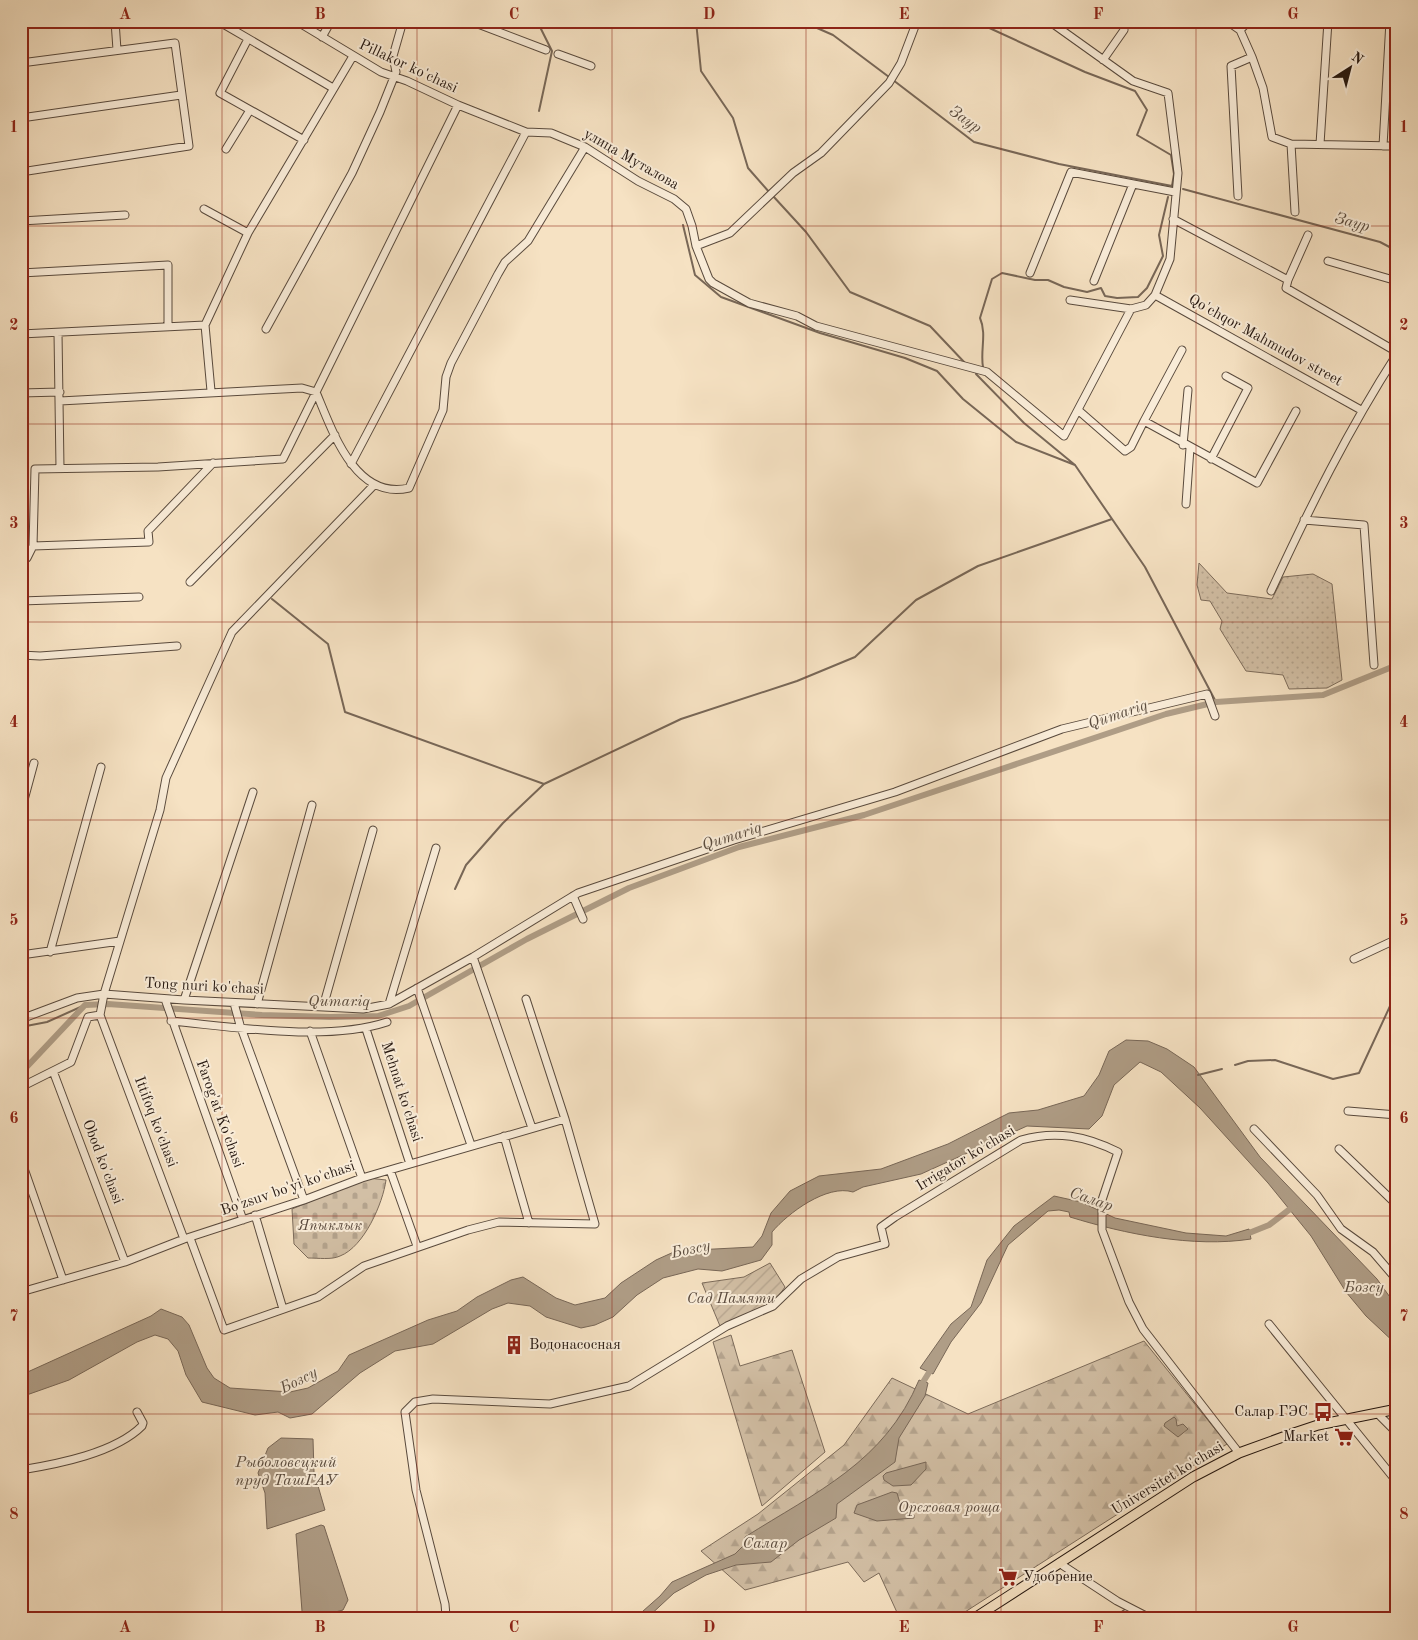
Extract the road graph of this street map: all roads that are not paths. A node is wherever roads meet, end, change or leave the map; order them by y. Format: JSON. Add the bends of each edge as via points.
{"nodes":[{"id":1,"x":115,"y":21,"type":"edge"},
{"id":2,"x":218,"y":21,"type":"edge"},
{"id":3,"x":234,"y":21,"type":"edge"},
{"id":4,"x":296,"y":21,"type":"edge"},
{"id":5,"x":331,"y":21,"type":"edge"},
{"id":6,"x":403,"y":21,"type":"edge"},
{"id":7,"x":470,"y":21,"type":"edge"},
{"id":8,"x":917,"y":21,"type":"edge"},
{"id":9,"x":1227,"y":21,"type":"edge"},
{"id":10,"x":1249,"y":21,"type":"edge"},
{"id":11,"x":1328,"y":21,"type":"edge"},
{"id":12,"x":1390,"y":21,"type":"edge"},
{"id":13,"x":1054,"y":23,"type":"edge"},
{"id":14,"x":229,"y":28,"type":"junction"},
{"id":15,"x":1124,"y":30,"type":"dead end"},
{"id":16,"x":1240,"y":30,"type":"junction"},
{"id":17,"x":322,"y":37,"type":"junction"},
{"id":18,"x":248,"y":39,"type":"junction"},
{"id":19,"x":117,"y":50,"type":"junction"},
{"id":20,"x":546,"y":50,"type":"dead end"},
{"id":21,"x":558,"y":54,"type":"dead end"},
{"id":22,"x":353,"y":56,"type":"junction"},
{"id":23,"x":1252,"y":56,"type":"junction"},
{"id":24,"x":1103,"y":60,"type":"junction"},
{"id":25,"x":21,"y":63,"type":"edge"},
{"id":26,"x":591,"y":66,"type":"dead end"},
{"id":27,"x":394,"y":77,"type":"junction"},
{"id":28,"x":333,"y":88,"type":"junction"},
{"id":29,"x":181,"y":95,"type":"junction"},
{"id":30,"x":458,"y":105,"type":"junction"},
{"id":31,"x":250,"y":110,"type":"junction"},
{"id":32,"x":21,"y":118,"type":"edge"},
{"id":33,"x":526,"y":132,"type":"junction"},
{"id":34,"x":304,"y":140,"type":"junction"},
{"id":35,"x":1291,"y":144,"type":"junction"},
{"id":36,"x":1320,"y":144,"type":"junction"},
{"id":37,"x":1383,"y":146,"type":"junction"},
{"id":38,"x":1397,"y":146,"type":"edge"},
{"id":39,"x":585,"y":147,"type":"junction"},
{"id":40,"x":226,"y":149,"type":"dead end"},
{"id":41,"x":21,"y":172,"type":"edge"},
{"id":42,"x":1133,"y":184,"type":"junction"},
{"id":43,"x":1175,"y":192,"type":"junction"},
{"id":44,"x":1238,"y":196,"type":"dead end"},
{"id":45,"x":204,"y":209,"type":"dead end"},
{"id":46,"x":1295,"y":212,"type":"dead end"},
{"id":47,"x":125,"y":215,"type":"dead end"},
{"id":48,"x":1173,"y":218,"type":"junction"},
{"id":49,"x":21,"y":221,"type":"edge"},
{"id":50,"x":248,"y":233,"type":"junction"},
{"id":51,"x":1308,"y":235,"type":"dead end"},
{"id":52,"x":696,"y":246,"type":"junction"},
{"id":53,"x":1328,"y":262,"type":"dead end"},
{"id":54,"x":21,"y":273,"type":"edge"},
{"id":55,"x":1030,"y":273,"type":"dead end"},
{"id":56,"x":1288,"y":280,"type":"junction"},
{"id":57,"x":1094,"y":281,"type":"dead end"},
{"id":58,"x":1397,"y":282,"type":"edge"},
{"id":59,"x":1155,"y":295,"type":"junction"},
{"id":60,"x":1070,"y":300,"type":"dead end"},
{"id":61,"x":1131,"y":310,"type":"junction"},
{"id":62,"x":205,"y":325,"type":"junction"},
{"id":63,"x":168,"y":326,"type":"junction"},
{"id":64,"x":266,"y":329,"type":"dead end"},
{"id":65,"x":58,"y":333,"type":"junction"},
{"id":66,"x":21,"y":334,"type":"edge"},
{"id":67,"x":1182,"y":350,"type":"dead end"},
{"id":68,"x":1397,"y":353,"type":"edge"},
{"id":69,"x":1226,"y":376,"type":"dead end"},
{"id":70,"x":1188,"y":390,"type":"dead end"},
{"id":71,"x":211,"y":391,"type":"junction"},
{"id":72,"x":60,"y":392,"type":"junction"},
{"id":73,"x":316,"y":392,"type":"junction"},
{"id":74,"x":21,"y":393,"type":"edge"},
{"id":75,"x":60,"y":401,"type":"junction"},
{"id":76,"x":1078,"y":410,"type":"junction"},
{"id":77,"x":1361,"y":410,"type":"junction"},
{"id":78,"x":1296,"y":411,"type":"dead end"},
{"id":79,"x":1144,"y":421,"type":"junction"},
{"id":80,"x":335,"y":435,"type":"junction"},
{"id":81,"x":1186,"y":446,"type":"junction"},
{"id":82,"x":1211,"y":459,"type":"junction"},
{"id":83,"x":213,"y":463,"type":"junction"},
{"id":84,"x":351,"y":464,"type":"junction"},
{"id":85,"x":60,"y":468,"type":"junction"},
{"id":86,"x":374,"y":485,"type":"junction"},
{"id":87,"x":1186,"y":504,"type":"dead end"},
{"id":88,"x":1304,"y":520,"type":"junction"},
{"id":89,"x":33,"y":546,"type":"junction"},
{"id":90,"x":21,"y":559,"type":"edge"},
{"id":91,"x":190,"y":582,"type":"dead end"},
{"id":92,"x":1271,"y":591,"type":"dead end"},
{"id":93,"x":139,"y":597,"type":"dead end"},
{"id":94,"x":21,"y":602,"type":"edge"},
{"id":95,"x":177,"y":646,"type":"dead end"},
{"id":96,"x":21,"y":655,"type":"edge"},
{"id":97,"x":1374,"y":665,"type":"dead end"},
{"id":98,"x":1215,"y":716,"type":"dead end"},
{"id":99,"x":34,"y":763,"type":"dead end"},
{"id":100,"x":100,"y":768,"type":"dead end"},
{"id":101,"x":252,"y":792,"type":"dead end"},
{"id":102,"x":312,"y":805,"type":"dead end"},
{"id":103,"x":21,"y":811,"type":"edge"},
{"id":104,"x":373,"y":830,"type":"dead end"},
{"id":105,"x":436,"y":848,"type":"dead end"},
{"id":106,"x":574,"y":899,"type":"junction"},
{"id":107,"x":582,"y":919,"type":"dead end"},
{"id":108,"x":1397,"y":939,"type":"edge"},
{"id":109,"x":120,"y":941,"type":"junction"},
{"id":110,"x":50,"y":952,"type":"junction"},
{"id":111,"x":21,"y":955,"type":"edge"},
{"id":112,"x":1354,"y":958,"type":"dead end"},
{"id":113,"x":474,"y":959,"type":"junction"},
{"id":114,"x":418,"y":990,"type":"junction"},
{"id":115,"x":104,"y":996,"type":"junction"},
{"id":116,"x":164,"y":999,"type":"junction"},
{"id":117,"x":526,"y":999,"type":"dead end"},
{"id":118,"x":184,"y":1000,"type":"junction"},
{"id":119,"x":234,"y":1003,"type":"junction"},
{"id":120,"x":257,"y":1004,"type":"junction"},
{"id":121,"x":389,"y":1004,"type":"junction"},
{"id":122,"x":323,"y":1007,"type":"junction"},
{"id":123,"x":100,"y":1011,"type":"junction"},
{"id":124,"x":21,"y":1018,"type":"edge"},
{"id":125,"x":170,"y":1019,"type":"junction"},
{"id":126,"x":387,"y":1022,"type":"dead end"},
{"id":127,"x":241,"y":1026,"type":"junction"},
{"id":128,"x":366,"y":1029,"type":"junction"},
{"id":129,"x":310,"y":1031,"type":"junction"},
{"id":130,"x":53,"y":1071,"type":"junction"},
{"id":131,"x":21,"y":1087,"type":"edge"},
{"id":132,"x":1348,"y":1111,"type":"dead end"},
{"id":133,"x":1397,"y":1115,"type":"edge"},
{"id":134,"x":565,"y":1119,"type":"junction"},
{"id":135,"x":532,"y":1128,"type":"junction"},
{"id":136,"x":1254,"y":1128,"type":"dead end"},
{"id":137,"x":504,"y":1136,"type":"junction"},
{"id":138,"x":471,"y":1145,"type":"junction"},
{"id":139,"x":1340,"y":1148,"type":"dead end"},
{"id":140,"x":21,"y":1160,"type":"edge"},
{"id":141,"x":410,"y":1164,"type":"junction"},
{"id":142,"x":390,"y":1170,"type":"junction"},
{"id":143,"x":362,"y":1178,"type":"junction"},
{"id":144,"x":304,"y":1200,"type":"junction"},
{"id":145,"x":1397,"y":1205,"type":"edge"},
{"id":146,"x":256,"y":1215,"type":"junction"},
{"id":147,"x":243,"y":1220,"type":"junction"},
{"id":148,"x":529,"y":1223,"type":"junction"},
{"id":149,"x":187,"y":1238,"type":"junction"},
{"id":150,"x":417,"y":1246,"type":"junction"},
{"id":151,"x":125,"y":1262,"type":"junction"},
{"id":152,"x":63,"y":1280,"type":"junction"},
{"id":153,"x":1397,"y":1280,"type":"edge"},
{"id":154,"x":21,"y":1292,"type":"edge"},
{"id":155,"x":283,"y":1309,"type":"junction"},
{"id":156,"x":1270,"y":1324,"type":"dead end"},
{"id":157,"x":1397,"y":1409,"type":"edge"},
{"id":158,"x":137,"y":1412,"type":"dead end"},
{"id":159,"x":1378,"y":1414,"type":"junction"},
{"id":160,"x":1349,"y":1420,"type":"junction"},
{"id":161,"x":1397,"y":1420,"type":"edge"},
{"id":162,"x":1387,"y":1422,"type":"junction"},
{"id":163,"x":1397,"y":1433,"type":"edge"},
{"id":164,"x":1239,"y":1453,"type":"junction"},
{"id":165,"x":21,"y":1470,"type":"edge"},
{"id":166,"x":1397,"y":1482,"type":"edge"},
{"id":167,"x":1059,"y":1563,"type":"junction"},
{"id":168,"x":443,"y":1619,"type":"edge"},
{"id":169,"x":972,"y":1619,"type":"edge"},
{"id":170,"x":1152,"y":1619,"type":"edge"}],
"edges":[{"from":1,"to":19,"type":"street"},
{"from":2,"to":14,"type":"street"},
{"from":3,"to":14,"type":"street"},
{"from":4,"to":17,"type":"street","name":"Pillakor ko'chasi"},
{"from":5,"to":17,"type":"street"},
{"from":6,"to":27,"type":"street","via":[[393,56]]},
{"from":7,"to":20,"type":"street"},
{"from":8,"to":52,"type":"street","via":[[895,75],[821,153],[793,173],[730,233]]},
{"from":9,"to":16,"type":"street"},
{"from":10,"to":16,"type":"street"},
{"from":11,"to":36,"type":"street"},
{"from":12,"to":37,"type":"street"},
{"from":13,"to":24,"type":"street"},
{"from":14,"to":18,"type":"street"},
{"from":15,"to":24,"type":"street"},
{"from":16,"to":23,"type":"street"},
{"from":17,"to":22,"type":"street","name":"Pillakor ko'chasi"},
{"from":18,"to":28,"type":"street"},
{"from":18,"to":31,"type":"street","via":[[220,93]]},
{"from":19,"to":25,"type":"street"},
{"from":19,"to":29,"type":"street","via":[[175,43]]},
{"from":21,"to":26,"type":"street"},
{"from":22,"to":27,"type":"street","name":"Pillakor ko'chasi"},
{"from":22,"to":28,"type":"street"},
{"from":23,"to":35,"type":"street","via":[[1263,88],[1272,137]]},
{"from":23,"to":44,"type":"street","via":[[1231,66]]},
{"from":24,"to":43,"type":"street","via":[[1133,81],[1168,93],[1178,173]]},
{"from":27,"to":30,"type":"street","name":"Pillakor ko'chasi"},
{"from":27,"to":64,"type":"street","via":[[352,173]]},
{"from":28,"to":34,"type":"street"},
{"from":29,"to":32,"type":"street"},
{"from":29,"to":41,"type":"street","via":[[189,146]]},
{"from":30,"to":33,"type":"street","name":"улица Муталова"},
{"from":30,"to":73,"type":"street"},
{"from":31,"to":34,"type":"street"},
{"from":31,"to":40,"type":"street"},
{"from":33,"to":39,"type":"street","name":"улица Муталова","via":[[551,133]]},
{"from":33,"to":84,"type":"street"},
{"from":34,"to":50,"type":"street"},
{"from":35,"to":36,"type":"street"},
{"from":35,"to":46,"type":"street"},
{"from":36,"to":37,"type":"street"},
{"from":37,"to":38,"type":"street"},
{"from":39,"to":52,"type":"street","name":"улица Муталова","via":[[686,209]]},
{"from":39,"to":86,"type":"street","via":[[528,241],[505,262],[455,354],[446,377],[443,410],[412,486],[404,489]]},
{"from":42,"to":43,"type":"street"},
{"from":42,"to":55,"type":"street","via":[[1071,172]]},
{"from":42,"to":57,"type":"street"},
{"from":43,"to":48,"type":"street"},
{"from":45,"to":50,"type":"street"},
{"from":47,"to":49,"type":"street"},
{"from":48,"to":56,"type":"street"},
{"from":48,"to":59,"type":"street","via":[[1170,259]]},
{"from":50,"to":62,"type":"street"},
{"from":51,"to":56,"type":"street"},
{"from":52,"to":76,"type":"street","name":"улица Муталова","via":[[709,279],[749,303],[797,316],[816,326],[987,372],[1064,436]]},
{"from":53,"to":58,"type":"street"},
{"from":54,"to":63,"type":"street","via":[[168,265]]},
{"from":56,"to":68,"type":"street","via":[[1286,288]]},
{"from":59,"to":61,"type":"street","via":[[1146,305]]},
{"from":59,"to":77,"type":"street","name":"Qo'chqor Mahmudov street"},
{"from":60,"to":61,"type":"street"},
{"from":61,"to":76,"type":"street"},
{"from":62,"to":63,"type":"street"},
{"from":62,"to":71,"type":"street"},
{"from":63,"to":65,"type":"street"},
{"from":65,"to":66,"type":"street"},
{"from":65,"to":72,"type":"street"},
{"from":67,"to":79,"type":"street"},
{"from":68,"to":77,"type":"street"},
{"from":69,"to":82,"type":"street","via":[[1248,388]]},
{"from":70,"to":81,"type":"street"},
{"from":71,"to":73,"type":"street","via":[[302,388]]},
{"from":71,"to":75,"type":"street"},
{"from":72,"to":74,"type":"street"},
{"from":72,"to":75,"type":"street"},
{"from":73,"to":80,"type":"street"},
{"from":73,"to":83,"type":"street","via":[[283,459]]},
{"from":75,"to":85,"type":"street"},
{"from":76,"to":79,"type":"street","via":[[1125,451],[1131,447]]},
{"from":77,"to":88,"type":"street"},
{"from":78,"to":82,"type":"street","via":[[1257,484]]},
{"from":79,"to":81,"type":"street"},
{"from":80,"to":84,"type":"street"},
{"from":80,"to":91,"type":"street"},
{"from":81,"to":82,"type":"street"},
{"from":81,"to":87,"type":"street"},
{"from":83,"to":85,"type":"street"},
{"from":83,"to":89,"type":"street","via":[[148,531],[149,542]]},
{"from":84,"to":86,"type":"street"},
{"from":85,"to":89,"type":"street","via":[[34,469]]},
{"from":86,"to":109,"type":"street","via":[[232,632],[166,778],[160,810]]},
{"from":88,"to":92,"type":"street"},
{"from":88,"to":97,"type":"street","via":[[1364,525]]},
{"from":89,"to":90,"type":"street","via":[[27,558]]},
{"from":93,"to":94,"type":"street"},
{"from":95,"to":96,"type":"street"},
{"from":98,"to":106,"type":"street","name":"Tong nuri ko'chasi","via":[[1207,694],[1062,729],[895,792],[734,840]]},
{"from":99,"to":103,"type":"street"},
{"from":100,"to":110,"type":"street"},
{"from":101,"to":118,"type":"street"},
{"from":102,"to":120,"type":"street"},
{"from":104,"to":122,"type":"street"},
{"from":105,"to":121,"type":"street"},
{"from":106,"to":107,"type":"street"},
{"from":106,"to":113,"type":"street","name":"Tong nuri ko'chasi"},
{"from":108,"to":112,"type":"street"},
{"from":109,"to":110,"type":"street"},
{"from":109,"to":115,"type":"street"},
{"from":110,"to":111,"type":"street"},
{"from":113,"to":114,"type":"street","name":"Tong nuri ko'chasi"},
{"from":113,"to":135,"type":"street"},
{"from":114,"to":121,"type":"street","name":"Tong nuri ko'chasi"},
{"from":114,"to":138,"type":"street"},
{"from":115,"to":116,"type":"street","name":"Tong nuri ko'chasi"},
{"from":115,"to":123,"type":"street"},
{"from":115,"to":124,"type":"street","name":"Tong nuri ko'chasi","via":[[77,998]]},
{"from":116,"to":118,"type":"street","name":"Tong nuri ko'chasi"},
{"from":116,"to":125,"type":"street","name":"Farog'at Ko'chasi"},
{"from":117,"to":134,"type":"street"},
{"from":118,"to":119,"type":"street","name":"Tong nuri ko'chasi"},
{"from":119,"to":120,"type":"street","name":"Tong nuri ko'chasi"},
{"from":119,"to":127,"type":"street"},
{"from":120,"to":122,"type":"street","name":"Tong nuri ko'chasi"},
{"from":121,"to":122,"type":"street","name":"Tong nuri ko'chasi","via":[[363,1009]]},
{"from":123,"to":130,"type":"street","via":[[88,1018],[71,1062]]},
{"from":123,"to":149,"type":"street","name":"Ittifoq ko'chasi"},
{"from":125,"to":127,"type":"street"},
{"from":125,"to":147,"type":"street","name":"Farog'at Ko'chasi"},
{"from":126,"to":128,"type":"street"},
{"from":127,"to":129,"type":"street"},
{"from":127,"to":144,"type":"street"},
{"from":128,"to":129,"type":"street"},
{"from":128,"to":141,"type":"street","name":"Mehnat ko'chasi"},
{"from":129,"to":143,"type":"street"},
{"from":130,"to":131,"type":"street"},
{"from":130,"to":151,"type":"street","name":"Obod ko'chasi"},
{"from":132,"to":133,"type":"street"},
{"from":134,"to":135,"type":"street","name":"Bo'zsuv bo'yi ko'chasi"},
{"from":134,"to":148,"type":"street","via":[[595,1224]]},
{"from":135,"to":137,"type":"street","name":"Bo'zsuv bo'yi ko'chasi"},
{"from":136,"to":153,"type":"street","via":[[1318,1196],[1341,1229],[1373,1252]]},
{"from":137,"to":138,"type":"street","name":"Bo'zsuv bo'yi ko'chasi"},
{"from":137,"to":148,"type":"street"},
{"from":138,"to":141,"type":"street","name":"Bo'zsuv bo'yi ko'chasi"},
{"from":139,"to":145,"type":"street"},
{"from":140,"to":152,"type":"street"},
{"from":141,"to":142,"type":"street","name":"Bo'zsuv bo'yi ko'chasi"},
{"from":142,"to":143,"type":"street","name":"Bo'zsuv bo'yi ko'chasi"},
{"from":142,"to":150,"type":"street"},
{"from":143,"to":144,"type":"street","name":"Bo'zsuv bo'yi ko'chasi"},
{"from":144,"to":146,"type":"street","name":"Bo'zsuv bo'yi ko'chasi"},
{"from":146,"to":147,"type":"street","name":"Bo'zsuv bo'yi ko'chasi"},
{"from":146,"to":155,"type":"street"},
{"from":147,"to":149,"type":"street","name":"Bo'zsuv bo'yi ko'chasi"},
{"from":148,"to":150,"type":"street","via":[[499,1222]]},
{"from":149,"to":151,"type":"street","name":"Bo'zsuv bo'yi ko'chasi"},
{"from":149,"to":155,"type":"street","name":"Ittifoq ko'chasi","via":[[224,1330]]},
{"from":150,"to":155,"type":"street","via":[[364,1266],[318,1296]]},
{"from":151,"to":152,"type":"street","name":"Bo'zsuv bo'yi ko'chasi"},
{"from":152,"to":154,"type":"street","name":"Bo'zsuv bo'yi ko'chasi"},
{"from":156,"to":160,"type":"street"},
{"from":157,"to":159,"type":"main road","name":"Universitet ko'chasi"},
{"from":158,"to":165,"type":"street","via":[[142,1426],[106,1448],[78,1460]]},
{"from":159,"to":160,"type":"main road","name":"Universitet ko'chasi"},
{"from":159,"to":162,"type":"street"},
{"from":160,"to":164,"type":"main road","name":"Universitet ko'chasi","via":[[1318,1425]]},
{"from":160,"to":166,"type":"street","via":[[1362,1441]]},
{"from":161,"to":162,"type":"street"},
{"from":162,"to":163,"type":"street"},
{"from":164,"to":167,"type":"main road","name":"Universitet ko'chasi","via":[[1193,1477]]},
{"from":164,"to":168,"type":"street","name":"Irrigator ko'chasi","via":[[1143,1329],[1125,1293],[1102,1230],[1102,1200],[1118,1152],[1096,1141],[1075,1136],[1042,1134],[1021,1140],[895,1217],[882,1227],[885,1244],[838,1257],[802,1279],[773,1306],[726,1326],[629,1386],[550,1404],[433,1399],[415,1402],[405,1412],[416,1490],[446,1604]]},
{"from":167,"to":169,"type":"main road","name":"Universitet ko'chasi"},
{"from":167,"to":170,"type":"street","via":[[1112,1598]]}]}
